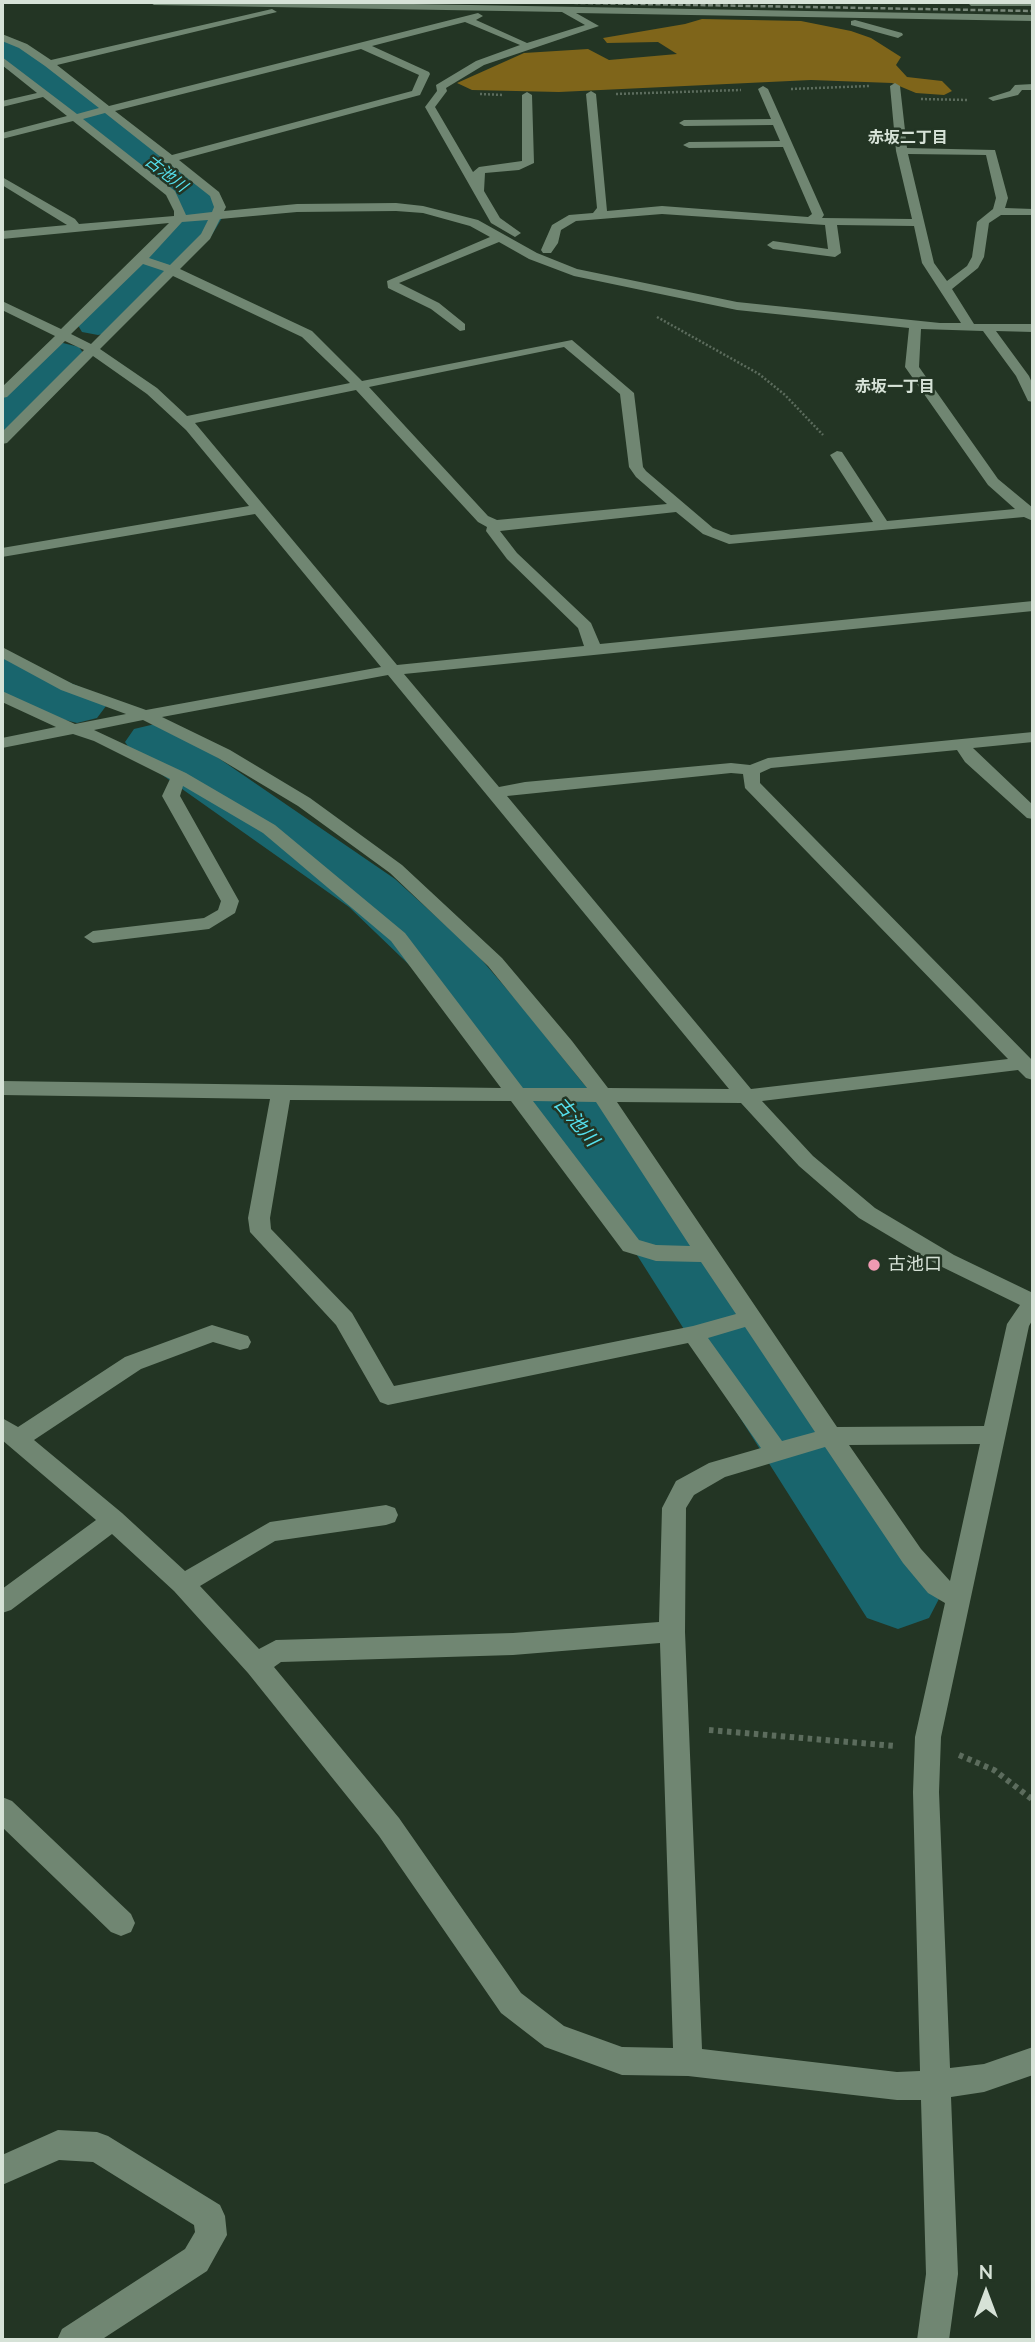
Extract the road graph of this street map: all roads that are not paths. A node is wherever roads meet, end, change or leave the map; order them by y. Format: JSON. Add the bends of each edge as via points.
{"nodes":[{"id":1,"x":154,"y":2,"type":"edge"},
{"id":2,"x":957,"y":2,"type":"edge"},
{"id":3,"x":997,"y":2,"type":"edge"},
{"id":4,"x":290,"y":3,"type":"edge"},
{"id":5,"x":1033,"y":3,"type":"edge"},
{"id":6,"x":540,"y":6,"type":"edge"},
{"id":7,"x":488,"y":9,"type":"junction"},
{"id":8,"x":567,"y":10,"type":"junction"},
{"id":9,"x":821,"y":15,"type":"junction"},
{"id":10,"x":1033,"y":18,"type":"edge"},
{"id":11,"x":466,"y":19,"type":"junction"},
{"id":12,"x":898,"y":35,"type":"dead end"},
{"id":13,"x":2,"y":37,"type":"edge"},
{"id":14,"x":522,"y":43,"type":"dead end"},
{"id":15,"x":364,"y":46,"type":"junction"},
{"id":16,"x":2,"y":60,"type":"edge"},
{"id":17,"x":50,"y":64,"type":"junction"},
{"id":18,"x":1033,"y":87,"type":"edge"},
{"id":19,"x":763,"y":89,"type":"road end"},
{"id":20,"x":896,"y":90,"type":"road end"},
{"id":21,"x":44,"y":94,"type":"junction"},
{"id":22,"x":590,"y":94,"type":"road end"},
{"id":23,"x":527,"y":96,"type":"road end"},
{"id":24,"x":993,"y":98,"type":"road end"},
{"id":25,"x":2,"y":104,"type":"edge"},
{"id":26,"x":103,"y":111,"type":"junction"},
{"id":27,"x":79,"y":117,"type":"junction"},
{"id":28,"x":777,"y":122,"type":"junction"},
{"id":29,"x":684,"y":123,"type":"dead end"},
{"id":30,"x":2,"y":136,"type":"edge"},
{"id":31,"x":787,"y":144,"type":"junction"},
{"id":32,"x":690,"y":145,"type":"dead end"},
{"id":33,"x":902,"y":151,"type":"junction"},
{"id":34,"x":167,"y":159,"type":"junction"},
{"id":35,"x":141,"y":165,"type":"junction"},
{"id":36,"x":2,"y":180,"type":"edge"},
{"id":37,"x":478,"y":192,"type":"junction"},
{"id":38,"x":998,"y":211,"type":"junction"},
{"id":39,"x":1033,"y":212,"type":"edge"},
{"id":40,"x":214,"y":214,"type":"junction"},
{"id":41,"x":596,"y":216,"type":"junction"},
{"id":42,"x":186,"y":217,"type":"junction"},
{"id":43,"x":811,"y":221,"type":"junction"},
{"id":44,"x":831,"y":222,"type":"junction"},
{"id":45,"x":920,"y":223,"type":"junction"},
{"id":46,"x":75,"y":228,"type":"junction"},
{"id":47,"x":2,"y":235,"type":"edge"},
{"id":48,"x":500,"y":237,"type":"junction"},
{"id":49,"x":773,"y":245,"type":"dead end"},
{"id":50,"x":547,"y":250,"type":"junction"},
{"id":51,"x":533,"y":256,"type":"junction"},
{"id":52,"x":144,"y":260,"type":"junction"},
{"id":53,"x":170,"y":270,"type":"junction"},
{"id":54,"x":946,"y":288,"type":"junction"},
{"id":55,"x":2,"y":305,"type":"edge"},
{"id":56,"x":917,"y":325,"type":"junction"},
{"id":57,"x":460,"y":327,"type":"dead end"},
{"id":58,"x":968,"y":328,"type":"junction"},
{"id":59,"x":988,"y":328,"type":"junction"},
{"id":60,"x":1033,"y":328,"type":"edge"},
{"id":61,"x":65,"y":334,"type":"junction"},
{"id":62,"x":92,"y":349,"type":"junction"},
{"id":63,"x":359,"y":385,"type":"junction"},
{"id":64,"x":2,"y":394,"type":"edge"},
{"id":65,"x":1033,"y":398,"type":"edge"},
{"id":66,"x":184,"y":421,"type":"junction"},
{"id":67,"x":2,"y":440,"type":"edge"},
{"id":68,"x":837,"y":455,"type":"road end"},
{"id":69,"x":679,"y":507,"type":"junction"},
{"id":70,"x":257,"y":509,"type":"junction"},
{"id":71,"x":1031,"y":514,"type":"edge"},
{"id":72,"x":495,"y":525,"type":"junction"},
{"id":73,"x":883,"y":527,"type":"junction"},
{"id":74,"x":2,"y":553,"type":"edge"},
{"id":75,"x":1033,"y":606,"type":"edge"},
{"id":76,"x":593,"y":648,"type":"junction"},
{"id":77,"x":2,"y":652,"type":"edge"},
{"id":78,"x":392,"y":670,"type":"junction"},
{"id":79,"x":2,"y":696,"type":"edge"},
{"id":80,"x":145,"y":715,"type":"junction"},
{"id":81,"x":73,"y":729,"type":"junction"},
{"id":82,"x":1033,"y":737,"type":"edge"},
{"id":83,"x":2,"y":743,"type":"edge"},
{"id":84,"x":962,"y":745,"type":"junction"},
{"id":85,"x":752,"y":770,"type":"junction"},
{"id":86,"x":180,"y":778,"type":"junction"},
{"id":87,"x":496,"y":793,"type":"junction"},
{"id":88,"x":1033,"y":814,"type":"edge"},
{"id":89,"x":93,"y":937,"type":"dead end"},
{"id":90,"x":1028,"y":1067,"type":"edge"},
{"id":91,"x":2,"y":1088,"type":"edge"},
{"id":92,"x":281,"y":1093,"type":"junction"},
{"id":93,"x":529,"y":1096,"type":"junction"},
{"id":94,"x":594,"y":1096,"type":"junction"},
{"id":95,"x":746,"y":1096,"type":"junction"},
{"id":96,"x":701,"y":1254,"type":"junction"},
{"id":97,"x":1033,"y":1302,"type":"edge"},
{"id":98,"x":746,"y":1319,"type":"junction"},
{"id":99,"x":696,"y":1333,"type":"junction"},
{"id":100,"x":240,"y":1342,"type":"dead end"},
{"id":101,"x":10,"y":1432,"type":"edge"},
{"id":102,"x":995,"y":1435,"type":"junction"},
{"id":103,"x":824,"y":1438,"type":"junction"},
{"id":104,"x":783,"y":1450,"type":"junction"},
{"id":105,"x":386,"y":1515,"type":"dead end"},
{"id":106,"x":113,"y":1520,"type":"junction"},
{"id":107,"x":183,"y":1584,"type":"junction"},
{"id":108,"x":957,"y":1598,"type":"junction"},
{"id":109,"x":2,"y":1603,"type":"edge"},
{"id":110,"x":672,"y":1632,"type":"junction"},
{"id":111,"x":257,"y":1665,"type":"junction"},
{"id":112,"x":2,"y":1809,"type":"edge"},
{"id":113,"x":121,"y":1923,"type":"dead end"},
{"id":114,"x":1033,"y":2061,"type":"edge"},
{"id":115,"x":688,"y":2062,"type":"junction"},
{"id":116,"x":935,"y":2085,"type":"junction"},
{"id":117,"x":2,"y":2170,"type":"edge"},
{"id":118,"x":73,"y":2340,"type":"edge"},
{"id":119,"x":933,"y":2340,"type":"edge"}],
"edges":[{"from":1,"to":4,"type":"street"},
{"from":2,"to":3,"type":"street"},
{"from":3,"to":5,"type":"street"},
{"from":4,"to":7,"type":"street"},
{"from":4,"to":17,"type":"street","via":[[282,10]]},
{"from":6,"to":7,"type":"street"},
{"from":6,"to":8,"type":"street"},
{"from":7,"to":11,"type":"street"},
{"from":8,"to":9,"type":"street"},
{"from":8,"to":37,"type":"street","via":[[594,26],[480,64],[440,87],[442,92],[430,107]]},
{"from":9,"to":10,"type":"street"},
{"from":9,"to":12,"type":"street"},
{"from":11,"to":14,"type":"street"},
{"from":11,"to":15,"type":"street"},
{"from":13,"to":17,"type":"street"},
{"from":15,"to":26,"type":"street"},
{"from":15,"to":34,"type":"street","via":[[425,74],[416,93]]},
{"from":16,"to":21,"type":"street"},
{"from":17,"to":26,"type":"street"},
{"from":18,"to":24,"type":"street","via":[[1019,87],[1014,93]]},
{"from":19,"to":28,"type":"street"},
{"from":20,"to":33,"type":"street"},
{"from":21,"to":25,"type":"street"},
{"from":21,"to":27,"type":"street"},
{"from":22,"to":41,"type":"street","via":[[603,209]]},
{"from":23,"to":37,"type":"street","via":[[528,163],[479,170]]},
{"from":26,"to":27,"type":"street"},
{"from":26,"to":34,"type":"street"},
{"from":27,"to":30,"type":"street"},
{"from":27,"to":35,"type":"street"},
{"from":28,"to":29,"type":"street"},
{"from":28,"to":31,"type":"street"},
{"from":31,"to":32,"type":"street"},
{"from":31,"to":43,"type":"street","via":[[818,215]]},
{"from":33,"to":38,"type":"street","via":[[991,152],[1002,198]]},
{"from":33,"to":45,"type":"street"},
{"from":34,"to":35,"type":"street"},
{"from":34,"to":40,"type":"street","via":[[215,194],[220,207]]},
{"from":35,"to":42,"type":"street","via":[[171,193]]},
{"from":36,"to":46,"type":"street"},
{"from":37,"to":50,"type":"street","via":[[495,220]]},
{"from":38,"to":39,"type":"street"},
{"from":38,"to":54,"type":"street","via":[[983,222],[972,268]]},
{"from":40,"to":42,"type":"street"},
{"from":40,"to":48,"type":"street","via":[[326,206],[396,207],[452,216]]},
{"from":40,"to":53,"type":"street","via":[[206,236]]},
{"from":41,"to":43,"type":"street","via":[[687,211]]},
{"from":41,"to":50,"type":"street","via":[[562,223]]},
{"from":42,"to":46,"type":"street"},
{"from":42,"to":52,"type":"street"},
{"from":43,"to":44,"type":"street"},
{"from":44,"to":45,"type":"street"},
{"from":44,"to":49,"type":"street","via":[[835,253]]},
{"from":45,"to":54,"type":"street","via":[[928,263]]},
{"from":46,"to":47,"type":"street"},
{"from":48,"to":51,"type":"street"},
{"from":48,"to":57,"type":"street","via":[[393,281],[392,285],[435,306]]},
{"from":50,"to":51,"type":"street"},
{"from":51,"to":56,"type":"street","via":[[601,279],[737,306]]},
{"from":52,"to":53,"type":"street"},
{"from":52,"to":61,"type":"street"},
{"from":53,"to":62,"type":"street"},
{"from":53,"to":63,"type":"street","via":[[307,334]]},
{"from":54,"to":58,"type":"street"},
{"from":55,"to":61,"type":"street"},
{"from":56,"to":58,"type":"street"},
{"from":56,"to":71,"type":"street","via":[[912,367],[993,482]]},
{"from":58,"to":59,"type":"street"},
{"from":59,"to":60,"type":"street"},
{"from":59,"to":65,"type":"street"},
{"from":61,"to":62,"type":"street"},
{"from":61,"to":64,"type":"street"},
{"from":62,"to":66,"type":"street","via":[[152,391]]},
{"from":62,"to":67,"type":"street"},
{"from":63,"to":66,"type":"street"},
{"from":63,"to":69,"type":"street","via":[[568,343],[623,387],[636,467]]},
{"from":63,"to":72,"type":"street","via":[[483,519]]},
{"from":66,"to":70,"type":"street"},
{"from":68,"to":73,"type":"street"},
{"from":69,"to":72,"type":"street"},
{"from":69,"to":73,"type":"street","via":[[708,531],[729,540]]},
{"from":70,"to":74,"type":"street"},
{"from":70,"to":78,"type":"street"},
{"from":71,"to":73,"type":"street"},
{"from":72,"to":76,"type":"street","via":[[494,531],[512,556],[585,626]]},
{"from":75,"to":76,"type":"street"},
{"from":76,"to":78,"type":"street"},
{"from":77,"to":80,"type":"street","via":[[67,687]]},
{"from":78,"to":80,"type":"street"},
{"from":78,"to":87,"type":"street"},
{"from":79,"to":81,"type":"street"},
{"from":80,"to":81,"type":"street"},
{"from":80,"to":94,"type":"street","via":[[224,754],[304,802],[396,869],[495,962],[565,1045]]},
{"from":81,"to":83,"type":"street"},
{"from":81,"to":86,"type":"street","via":[[100,737]]},
{"from":82,"to":84,"type":"street"},
{"from":84,"to":85,"type":"street","via":[[768,763]]},
{"from":84,"to":88,"type":"street"},
{"from":85,"to":87,"type":"street","via":[[731,768]]},
{"from":85,"to":90,"type":"street","via":[[751,784]]},
{"from":86,"to":89,"type":"street","via":[[172,796],[230,901],[226,913],[209,923]]},
{"from":86,"to":93,"type":"street","via":[[269,829],[398,936]]},
{"from":87,"to":95,"type":"street"},
{"from":90,"to":95,"type":"street"},
{"from":91,"to":92,"type":"street"},
{"from":92,"to":93,"type":"street"},
{"from":92,"to":99,"type":"street","via":[[259,1218],[261,1232],[344,1319],[388,1396]]},
{"from":93,"to":94,"type":"street"},
{"from":93,"to":96,"type":"street","via":[[631,1246],[656,1253]]},
{"from":94,"to":95,"type":"street"},
{"from":94,"to":96,"type":"street"},
{"from":95,"to":97,"type":"street","via":[[806,1161],[867,1213],[946,1260]]},
{"from":96,"to":98,"type":"street"},
{"from":97,"to":102,"type":"street","via":[[1018,1324]]},
{"from":98,"to":99,"type":"street"},
{"from":98,"to":103,"type":"street"},
{"from":99,"to":104,"type":"street"},
{"from":100,"to":101,"type":"street","via":[[212,1333],[133,1363]]},
{"from":101,"to":106,"type":"street"},
{"from":102,"to":103,"type":"street"},
{"from":102,"to":108,"type":"street"},
{"from":103,"to":104,"type":"street"},
{"from":103,"to":108,"type":"street","via":[[912,1556],[937,1586]]},
{"from":104,"to":110,"type":"street","via":[[717,1470],[685,1488],[674,1508]]},
{"from":105,"to":107,"type":"street","via":[[270,1532]]},
{"from":106,"to":107,"type":"street"},
{"from":106,"to":109,"type":"street"},
{"from":107,"to":111,"type":"street"},
{"from":108,"to":116,"type":"street","via":[[930,1724],[926,1792]]},
{"from":110,"to":111,"type":"street","via":[[513,1644],[276,1651]]},
{"from":110,"to":115,"type":"street"},
{"from":111,"to":115,"type":"street","via":[[389,1827],[511,2003],[555,2037],[622,2061]]},
{"from":112,"to":113,"type":"street"},
{"from":114,"to":116,"type":"street","via":[[984,2078]]},
{"from":115,"to":116,"type":"street","via":[[897,2086]]},
{"from":116,"to":119,"type":"street","via":[[942,2274]]},
{"from":117,"to":118,"type":"street","via":[[58,2145],[97,2147],[209,2216],[211,2235],[196,2260]]}]}
